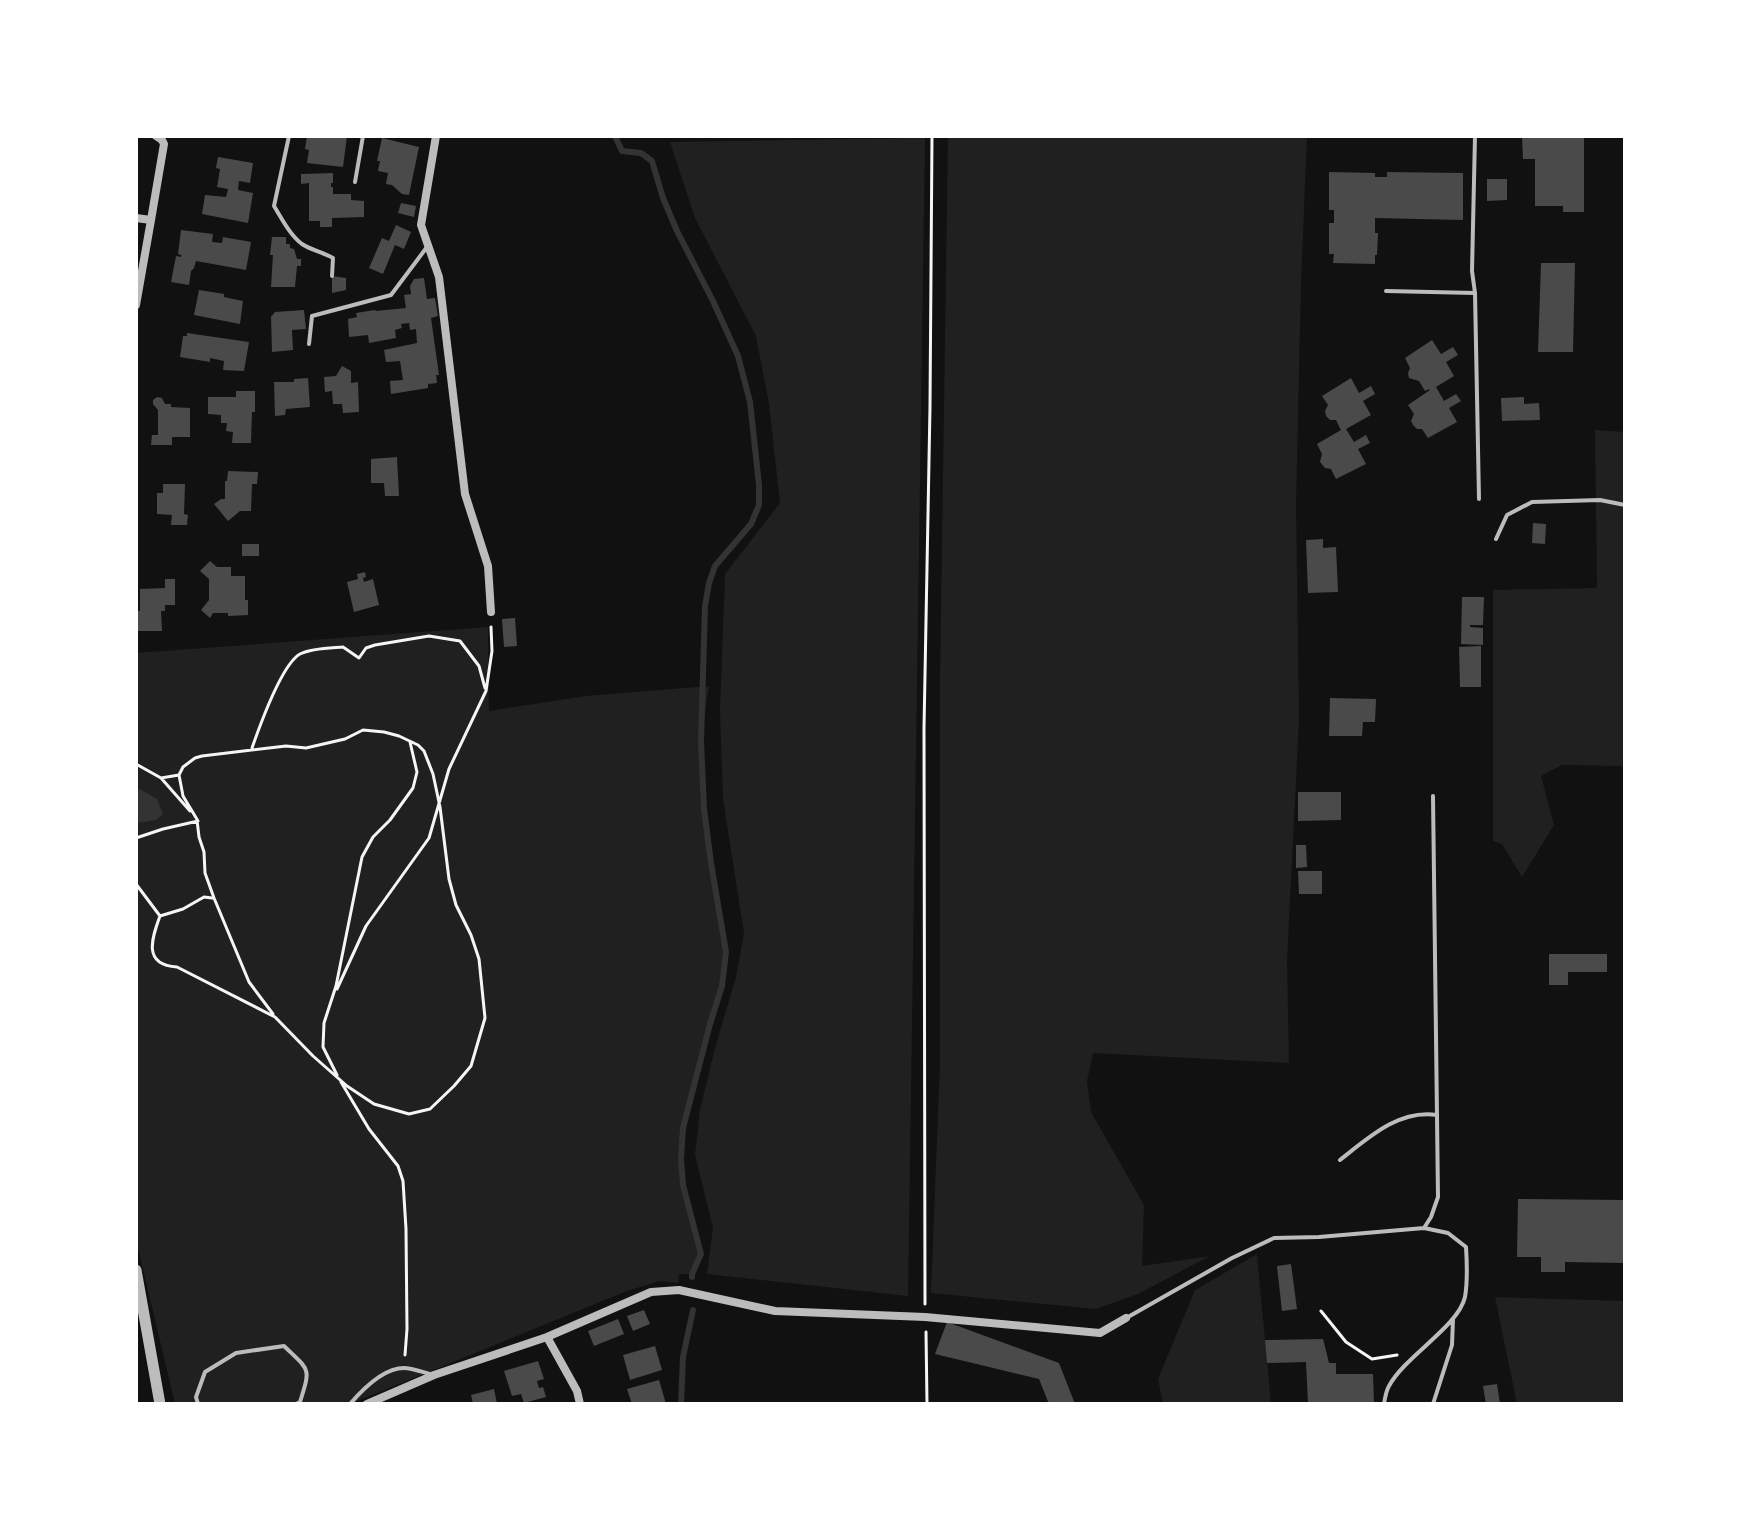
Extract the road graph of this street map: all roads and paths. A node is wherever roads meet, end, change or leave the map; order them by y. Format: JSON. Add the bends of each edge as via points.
{"nodes":[{"id":1,"x":156,"y":136,"type":"edge"},
{"id":2,"x":289,"y":136,"type":"edge"},
{"id":3,"x":363,"y":136,"type":"edge"},
{"id":4,"x":436,"y":136,"type":"edge"},
{"id":5,"x":932,"y":136,"type":"edge"},
{"id":6,"x":1475,"y":136,"type":"edge"},
{"id":7,"x":355,"y":182,"type":"dead end"},
{"id":8,"x":136,"y":218,"type":"edge"},
{"id":9,"x":151,"y":220,"type":"junction"},
{"id":10,"x":428,"y":246,"type":"junction"},
{"id":11,"x":332,"y":276,"type":"dead end"},
{"id":12,"x":1386,"y":291,"type":"dead end"},
{"id":13,"x":1475,"y":293,"type":"junction"},
{"id":14,"x":136,"y":305,"type":"edge"},
{"id":15,"x":309,"y":344,"type":"dead end"},
{"id":16,"x":1479,"y":499,"type":"dead end"},
{"id":17,"x":1625,"y":505,"type":"edge"},
{"id":18,"x":1496,"y":539,"type":"dead end"},
{"id":19,"x":491,"y":612,"type":"joint"},
{"id":20,"x":486,"y":691,"type":"junction"},
{"id":21,"x":410,"y":742,"type":"junction"},
{"id":22,"x":251,"y":749,"type":"junction"},
{"id":23,"x":136,"y":764,"type":"edge"},
{"id":24,"x":179,"y":775,"type":"junction"},
{"id":25,"x":161,"y":778,"type":"junction"},
{"id":26,"x":1433,"y":796,"type":"dead end"},
{"id":27,"x":440,"y":807,"type":"junction"},
{"id":28,"x":198,"y":821,"type":"junction"},
{"id":29,"x":136,"y":838,"type":"edge"},
{"id":30,"x":136,"y":884,"type":"edge"},
{"id":31,"x":214,"y":898,"type":"junction"},
{"id":32,"x":160,"y":916,"type":"junction"},
{"id":33,"x":331,"y":999,"type":"junction"},
{"id":34,"x":275,"y":1017,"type":"junction"},
{"id":35,"x":338,"y":1078,"type":"junction"},
{"id":36,"x":1437,"y":1115,"type":"junction"},
{"id":37,"x":1340,"y":1160,"type":"dead end"},
{"id":38,"x":1424,"y":1228,"type":"junction"},
{"id":39,"x":136,"y":1270,"type":"edge"},
{"id":40,"x":1321,"y":1311,"type":"dead end"},
{"id":41,"x":925,"y":1317,"type":"junction"},
{"id":42,"x":1126,"y":1318,"type":"joint"},
{"id":43,"x":1453,"y":1319,"type":"junction"},
{"id":44,"x":547,"y":1337,"type":"junction"},
{"id":45,"x":1417,"y":1352,"type":"junction"},
{"id":46,"x":405,"y":1368,"type":"junction"},
{"id":47,"x":434,"y":1375,"type":"junction"},
{"id":48,"x":160,"y":1404,"type":"edge"},
{"id":49,"x":198,"y":1404,"type":"edge"},
{"id":50,"x":296,"y":1404,"type":"edge"},
{"id":51,"x":350,"y":1404,"type":"edge"},
{"id":52,"x":367,"y":1404,"type":"edge"},
{"id":53,"x":580,"y":1404,"type":"edge"},
{"id":54,"x":927,"y":1404,"type":"edge"},
{"id":55,"x":1384,"y":1404,"type":"edge"},
{"id":56,"x":1433,"y":1404,"type":"edge"}],
"edges":[{"from":1,"to":9,"type":"street","via":[[164,144]]},
{"from":2,"to":11,"type":"lane","via":[[274,206],[303,245],[333,258]]},
{"from":3,"to":7,"type":"lane"},
{"from":4,"to":10,"type":"street","via":[[421,225]]},
{"from":5,"to":41,"type":"path","via":[[924,728]]},
{"from":6,"to":13,"type":"lane"},
{"from":8,"to":9,"type":"street"},
{"from":9,"to":14,"type":"street"},
{"from":10,"to":15,"type":"lane","via":[[391,295],[312,316]]},
{"from":10,"to":19,"type":"street","via":[[439,277],[465,494],[488,566]]},
{"from":12,"to":13,"type":"lane"},
{"from":13,"to":16,"type":"lane"},
{"from":17,"to":18,"type":"lane","via":[[1600,500],[1532,502],[1507,515]]},
{"from":19,"to":20,"type":"path"},
{"from":20,"to":22,"type":"path","via":[[479,666],[460,641],[429,636],[375,645],[359,658],[343,647],[298,655],[267,706]]},
{"from":20,"to":27,"type":"path","via":[[449,769]]},
{"from":21,"to":22,"type":"path","via":[[363,730],[306,748]]},
{"from":21,"to":27,"type":"path","via":[[424,751]]},
{"from":21,"to":33,"type":"path","via":[[417,772],[413,788],[362,857]]},
{"from":22,"to":24,"type":"path","via":[[195,758]]},
{"from":23,"to":25,"type":"path"},
{"from":24,"to":25,"type":"path"},
{"from":24,"to":28,"type":"path","via":[[183,796]]},
{"from":25,"to":28,"type":"path"},
{"from":26,"to":36,"type":"lane"},
{"from":27,"to":33,"type":"path","via":[[429,838],[366,926]]},
{"from":27,"to":35,"type":"path","via":[[449,879],[479,959],[485,1018],[471,1066],[430,1109],[409,1114],[374,1104]]},
{"from":28,"to":29,"type":"path"},
{"from":28,"to":31,"type":"path"},
{"from":30,"to":32,"type":"path"},
{"from":31,"to":32,"type":"path","via":[[204,897]]},
{"from":31,"to":34,"type":"path","via":[[249,982]]},
{"from":32,"to":34,"type":"path","via":[[150,946],[154,957]]},
{"from":33,"to":35,"type":"path","via":[[323,1047]]},
{"from":34,"to":35,"type":"path"},
{"from":35,"to":46,"type":"path","via":[[403,1181]]},
{"from":36,"to":37,"type":"lane","via":[[1422,1112],[1385,1126]]},
{"from":36,"to":38,"type":"lane","via":[[1438,1197]]},
{"from":38,"to":42,"type":"lane","via":[[1274,1238]]},
{"from":38,"to":43,"type":"lane","via":[[1448,1233],[1466,1247],[1465,1299]]},
{"from":39,"to":48,"type":"street"},
{"from":40,"to":45,"type":"path","via":[[1346,1342],[1372,1359]]},
{"from":41,"to":42,"type":"street","via":[[1100,1333]]},
{"from":41,"to":44,"type":"street","via":[[775,1311],[679,1290],[651,1292]]},
{"from":41,"to":54,"type":"path"},
{"from":43,"to":45,"type":"lane"},
{"from":43,"to":56,"type":"lane","via":[[1452,1345]]},
{"from":44,"to":47,"type":"street"},
{"from":44,"to":53,"type":"street"},
{"from":45,"to":55,"type":"lane","via":[[1388,1387]]},
{"from":46,"to":47,"type":"lane"},
{"from":46,"to":51,"type":"lane","via":[[379,1377]]},
{"from":47,"to":52,"type":"street"},
{"from":49,"to":50,"type":"lane","via":[[205,1372],[236,1353],[284,1346],[308,1376]]}]}
